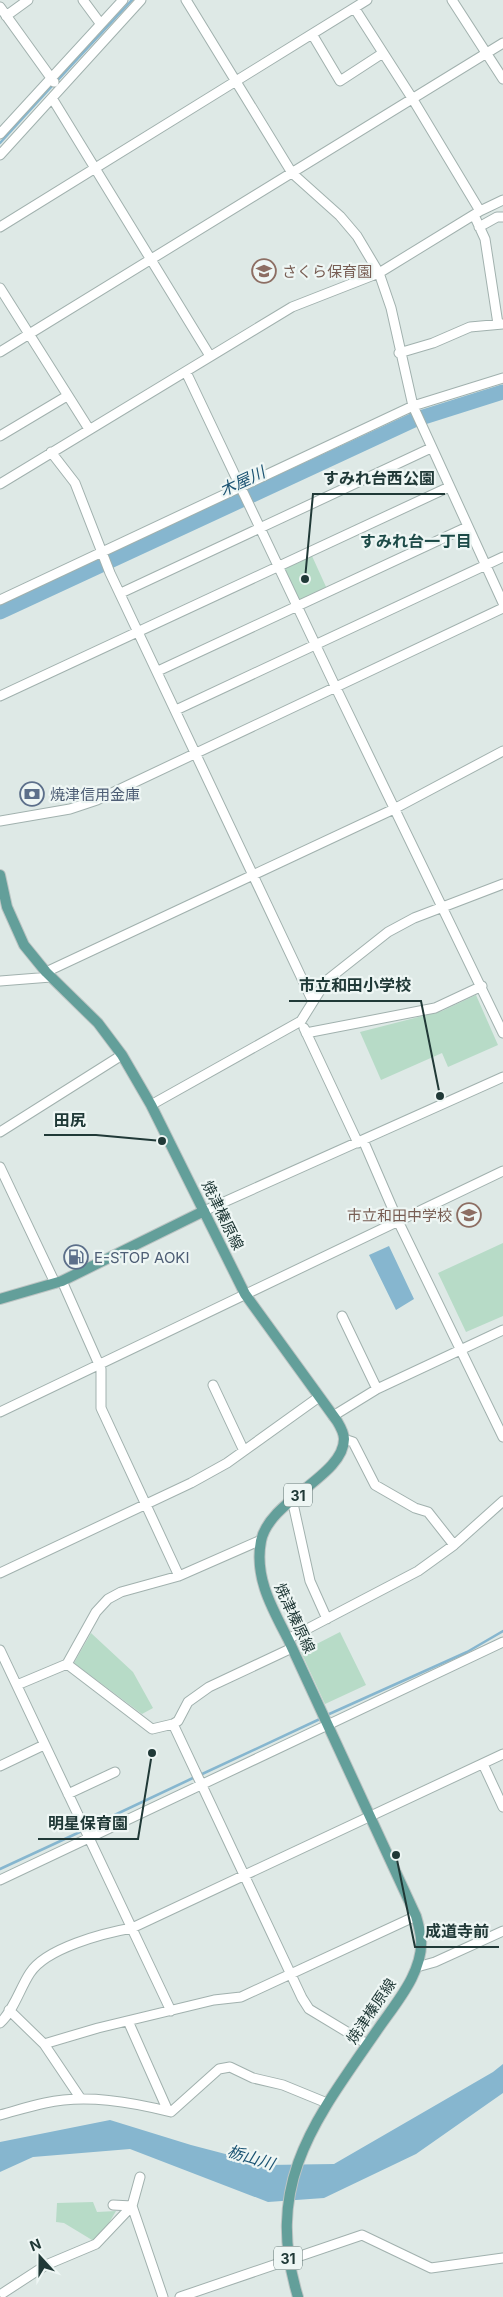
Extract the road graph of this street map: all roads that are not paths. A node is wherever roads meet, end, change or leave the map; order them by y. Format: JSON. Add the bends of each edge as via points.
{"nodes":[{"id":1,"x":28,"y":0,"type":"edge"},
{"id":2,"x":83,"y":0,"type":"edge"},
{"id":3,"x":123,"y":0,"type":"edge"},
{"id":4,"x":141,"y":0,"type":"edge"},
{"id":5,"x":186,"y":0,"type":"edge"},
{"id":6,"x":367,"y":0,"type":"edge"},
{"id":7,"x":452,"y":0,"type":"edge"},
{"id":8,"x":0,"y":7,"type":"edge"},
{"id":9,"x":355,"y":9,"type":"junction"},
{"id":10,"x":6,"y":16,"type":"junction"},
{"id":11,"x":100,"y":24,"type":"junction"},
{"id":12,"x":312,"y":34,"type":"junction"},
{"id":13,"x":503,"y":43,"type":"edge"},
{"id":14,"x":488,"y":52,"type":"junction"},
{"id":15,"x":383,"y":53,"type":"junction"},
{"id":16,"x":503,"y":79,"type":"edge"},
{"id":17,"x":51,"y":80,"type":"junction"},
{"id":18,"x":234,"y":81,"type":"junction"},
{"id":19,"x":60,"y":87,"type":"junction"},
{"id":20,"x":52,"y":98,"type":"junction"},
{"id":21,"x":412,"y":98,"type":"junction"},
{"id":22,"x":0,"y":134,"type":"edge"},
{"id":23,"x":0,"y":155,"type":"edge"},
{"id":24,"x":94,"y":168,"type":"junction"},
{"id":25,"x":292,"y":173,"type":"junction"},
{"id":26,"x":503,"y":200,"type":"edge"},
{"id":27,"x":477,"y":213,"type":"junction"},
{"id":28,"x":503,"y":217,"type":"edge"},
{"id":29,"x":0,"y":227,"type":"edge"},
{"id":30,"x":479,"y":227,"type":"junction"},
{"id":31,"x":150,"y":261,"type":"junction"},
{"id":32,"x":379,"y":273,"type":"junction"},
{"id":33,"x":0,"y":288,"type":"edge"},
{"id":34,"x":501,"y":324,"type":"edge"},
{"id":35,"x":29,"y":335,"type":"junction"},
{"id":36,"x":0,"y":352,"type":"edge"},
{"id":37,"x":400,"y":353,"type":"junction"},
{"id":38,"x":210,"y":356,"type":"junction"},
{"id":39,"x":186,"y":372,"type":"junction"},
{"id":40,"x":503,"y":378,"type":"edge"},
{"id":41,"x":66,"y":396,"type":"junction"},
{"id":42,"x":413,"y":406,"type":"junction"},
{"id":43,"x":89,"y":429,"type":"junction"},
{"id":44,"x":0,"y":436,"type":"edge"},
{"id":45,"x":431,"y":448,"type":"junction"},
{"id":46,"x":51,"y":452,"type":"junction"},
{"id":47,"x":0,"y":484,"type":"edge"},
{"id":48,"x":242,"y":486,"type":"junction"},
{"id":49,"x":449,"y":487,"type":"junction"},
{"id":50,"x":467,"y":527,"type":"junction"},
{"id":51,"x":261,"y":528,"type":"junction"},
{"id":52,"x":104,"y":556,"type":"junction"},
{"id":53,"x":503,"y":557,"type":"edge"},
{"id":54,"x":485,"y":566,"type":"junction"},
{"id":55,"x":280,"y":567,"type":"junction"},
{"id":56,"x":121,"y":593,"type":"junction"},
{"id":57,"x":0,"y":600,"type":"edge"},
{"id":58,"x":503,"y":603,"type":"edge"},
{"id":59,"x":298,"y":606,"type":"junction"},
{"id":60,"x":503,"y":608,"type":"edge"},
{"id":61,"x":137,"y":631,"type":"junction"},
{"id":62,"x":316,"y":645,"type":"junction"},
{"id":63,"x":158,"y":671,"type":"junction"},
{"id":64,"x":336,"y":688,"type":"junction"},
{"id":65,"x":0,"y":696,"type":"edge"},
{"id":66,"x":176,"y":710,"type":"junction"},
{"id":67,"x":503,"y":751,"type":"edge"},
{"id":68,"x":196,"y":753,"type":"junction"},
{"id":69,"x":394,"y":809,"type":"junction"},
{"id":70,"x":0,"y":821,"type":"edge"},
{"id":71,"x":0,"y":876,"type":"edge"},
{"id":72,"x":253,"y":876,"type":"junction"},
{"id":73,"x":503,"y":884,"type":"edge"},
{"id":74,"x":443,"y":906,"type":"junction"},
{"id":75,"x":4,"y":909,"type":"edge"},
{"id":76,"x":49,"y":974,"type":"junction"},
{"id":77,"x":0,"y":981,"type":"edge"},
{"id":78,"x":482,"y":986,"type":"junction"},
{"id":79,"x":313,"y":1002,"type":"junction"},
{"id":80,"x":301,"y":1021,"type":"junction"},
{"id":81,"x":306,"y":1033,"type":"junction"},
{"id":82,"x":503,"y":1033,"type":"edge"},
{"id":83,"x":122,"y":1055,"type":"junction"},
{"id":84,"x":503,"y":1077,"type":"edge"},
{"id":85,"x":151,"y":1105,"type":"junction"},
{"id":86,"x":0,"y":1132,"type":"edge"},
{"id":87,"x":360,"y":1142,"type":"junction"},
{"id":88,"x":0,"y":1168,"type":"edge"},
{"id":89,"x":503,"y":1171,"type":"edge"},
{"id":90,"x":204,"y":1211,"type":"junction"},
{"id":91,"x":398,"y":1221,"type":"junction"},
{"id":92,"x":58,"y":1282,"type":"junction"},
{"id":93,"x":245,"y":1294,"type":"junction"},
{"id":94,"x":0,"y":1299,"type":"edge"},
{"id":95,"x":342,"y":1316,"type":"dead end"},
{"id":96,"x":503,"y":1330,"type":"edge"},
{"id":97,"x":460,"y":1350,"type":"junction"},
{"id":98,"x":100,"y":1364,"type":"junction"},
{"id":99,"x":213,"y":1384,"type":"dead end"},
{"id":100,"x":377,"y":1389,"type":"junction"},
{"id":101,"x":320,"y":1397,"type":"junction"},
{"id":102,"x":0,"y":1412,"type":"edge"},
{"id":103,"x":333,"y":1416,"type":"junction"},
{"id":104,"x":503,"y":1437,"type":"edge"},
{"id":105,"x":344,"y":1439,"type":"junction"},
{"id":106,"x":244,"y":1451,"type":"junction"},
{"id":107,"x":292,"y":1499,"type":"junction"},
{"id":108,"x":503,"y":1501,"type":"edge"},
{"id":109,"x":146,"y":1505,"type":"junction"},
{"id":110,"x":261,"y":1540,"type":"junction"},
{"id":111,"x":454,"y":1545,"type":"junction"},
{"id":112,"x":0,"y":1573,"type":"edge"},
{"id":113,"x":180,"y":1576,"type":"junction"},
{"id":114,"x":327,"y":1619,"type":"junction"},
{"id":115,"x":503,"y":1642,"type":"edge"},
{"id":116,"x":290,"y":1643,"type":"junction"},
{"id":117,"x":0,"y":1650,"type":"edge"},
{"id":118,"x":66,"y":1664,"type":"junction"},
{"id":119,"x":17,"y":1685,"type":"junction"},
{"id":120,"x":173,"y":1724,"type":"junction"},
{"id":121,"x":329,"y":1726,"type":"junction"},
{"id":122,"x":44,"y":1745,"type":"junction"},
{"id":123,"x":503,"y":1754,"type":"edge"},
{"id":124,"x":483,"y":1764,"type":"junction"},
{"id":125,"x":0,"y":1766,"type":"edge"},
{"id":126,"x":115,"y":1772,"type":"dead end"},
{"id":127,"x":201,"y":1784,"type":"junction"},
{"id":128,"x":68,"y":1794,"type":"junction"},
{"id":129,"x":503,"y":1808,"type":"edge"},
{"id":130,"x":372,"y":1817,"type":"junction"},
{"id":131,"x":89,"y":1838,"type":"junction"},
{"id":132,"x":244,"y":1876,"type":"junction"},
{"id":133,"x":0,"y":1880,"type":"edge"},
{"id":134,"x":416,"y":1916,"type":"junction"},
{"id":135,"x":132,"y":1928,"type":"junction"},
{"id":136,"x":503,"y":1931,"type":"edge"},
{"id":137,"x":416,"y":1967,"type":"junction"},
{"id":138,"x":291,"y":1976,"type":"junction"},
{"id":139,"x":9,"y":2010,"type":"junction"},
{"id":140,"x":171,"y":2011,"type":"junction"},
{"id":141,"x":0,"y":2022,"type":"edge"},
{"id":142,"x":128,"y":2022,"type":"junction"},
{"id":143,"x":44,"y":2044,"type":"junction"},
{"id":144,"x":367,"y":2044,"type":"junction"},
{"id":145,"x":81,"y":2099,"type":"junction"},
{"id":146,"x":327,"y":2103,"type":"junction"},
{"id":147,"x":168,"y":2111,"type":"junction"},
{"id":148,"x":0,"y":2115,"type":"edge"},
{"id":149,"x":140,"y":2177,"type":"dead end"},
{"id":150,"x":113,"y":2205,"type":"dead end"},
{"id":151,"x":132,"y":2206,"type":"junction"},
{"id":152,"x":503,"y":2258,"type":"edge"},
{"id":153,"x":289,"y":2260,"type":"junction"},
{"id":154,"x":3,"y":2293,"type":"edge"},
{"id":155,"x":163,"y":2297,"type":"edge"},
{"id":156,"x":180,"y":2297,"type":"edge"},
{"id":157,"x":298,"y":2297,"type":"edge"}],
"edges":[{"from":1,"to":10,"type":"street"},
{"from":2,"to":11,"type":"street"},
{"from":3,"to":11,"type":"street"},
{"from":4,"to":19,"type":"street"},
{"from":5,"to":18,"type":"street"},
{"from":6,"to":9,"type":"street"},
{"from":7,"to":14,"type":"street"},
{"from":8,"to":10,"type":"street"},
{"from":9,"to":12,"type":"street"},
{"from":9,"to":15,"type":"street"},
{"from":10,"to":17,"type":"street"},
{"from":11,"to":17,"type":"street"},
{"from":12,"to":15,"type":"street","via":[[340,81]]},
{"from":12,"to":18,"type":"street"},
{"from":13,"to":14,"type":"street"},
{"from":14,"to":16,"type":"street"},
{"from":14,"to":21,"type":"street"},
{"from":15,"to":21,"type":"street"},
{"from":17,"to":19,"type":"street"},
{"from":17,"to":22,"type":"street"},
{"from":18,"to":24,"type":"street"},
{"from":18,"to":25,"type":"street"},
{"from":19,"to":20,"type":"street"},
{"from":20,"to":23,"type":"street"},
{"from":20,"to":24,"type":"street"},
{"from":21,"to":25,"type":"street"},
{"from":21,"to":27,"type":"street"},
{"from":24,"to":29,"type":"street"},
{"from":24,"to":31,"type":"street"},
{"from":25,"to":31,"type":"street"},
{"from":25,"to":32,"type":"street","via":[[340,216],[357,236]]},
{"from":26,"to":27,"type":"street"},
{"from":27,"to":30,"type":"street"},
{"from":27,"to":32,"type":"street"},
{"from":28,"to":30,"type":"street"},
{"from":30,"to":34,"type":"street"},
{"from":31,"to":35,"type":"street"},
{"from":31,"to":38,"type":"street"},
{"from":32,"to":37,"type":"street"},
{"from":32,"to":38,"type":"street","via":[[292,307]]},
{"from":33,"to":35,"type":"street"},
{"from":34,"to":37,"type":"street","via":[[470,327]]},
{"from":35,"to":36,"type":"street"},
{"from":35,"to":41,"type":"street"},
{"from":37,"to":42,"type":"street"},
{"from":38,"to":39,"type":"street"},
{"from":39,"to":43,"type":"street"},
{"from":39,"to":48,"type":"street"},
{"from":40,"to":42,"type":"street"},
{"from":41,"to":43,"type":"street"},
{"from":41,"to":44,"type":"street"},
{"from":42,"to":45,"type":"street"},
{"from":42,"to":48,"type":"street"},
{"from":43,"to":46,"type":"street"},
{"from":45,"to":49,"type":"street"},
{"from":45,"to":51,"type":"street"},
{"from":46,"to":47,"type":"street"},
{"from":46,"to":52,"type":"street","via":[[74,483]]},
{"from":48,"to":51,"type":"street"},
{"from":48,"to":52,"type":"street"},
{"from":49,"to":50,"type":"street"},
{"from":49,"to":55,"type":"street"},
{"from":50,"to":54,"type":"street"},
{"from":50,"to":59,"type":"street"},
{"from":51,"to":55,"type":"street"},
{"from":51,"to":56,"type":"street"},
{"from":52,"to":56,"type":"street"},
{"from":52,"to":57,"type":"street"},
{"from":53,"to":54,"type":"street"},
{"from":54,"to":58,"type":"street"},
{"from":54,"to":62,"type":"street"},
{"from":55,"to":59,"type":"street"},
{"from":55,"to":61,"type":"street"},
{"from":56,"to":61,"type":"street"},
{"from":59,"to":62,"type":"street"},
{"from":59,"to":63,"type":"street"},
{"from":60,"to":64,"type":"street"},
{"from":61,"to":63,"type":"street"},
{"from":61,"to":65,"type":"street"},
{"from":62,"to":64,"type":"street"},
{"from":62,"to":66,"type":"street"},
{"from":63,"to":66,"type":"street"},
{"from":64,"to":68,"type":"street"},
{"from":64,"to":69,"type":"street"},
{"from":66,"to":68,"type":"street"},
{"from":67,"to":69,"type":"street"},
{"from":68,"to":70,"type":"street","via":[[97,800]]},
{"from":68,"to":72,"type":"street"},
{"from":69,"to":72,"type":"street"},
{"from":69,"to":74,"type":"street"},
{"from":71,"to":75,"type":"main road","name":"焼津榛原線"},
{"from":72,"to":76,"type":"street"},
{"from":72,"to":79,"type":"street"},
{"from":73,"to":74,"type":"street"},
{"from":74,"to":78,"type":"street"},
{"from":74,"to":79,"type":"street","via":[[388,932],[326,981]]},
{"from":75,"to":76,"type":"main road","name":"焼津榛原線","via":[[24,945]]},
{"from":76,"to":77,"type":"street"},
{"from":76,"to":83,"type":"main road","name":"焼津榛原線","via":[[98,1023]]},
{"from":78,"to":81,"type":"street","via":[[435,1008]]},
{"from":78,"to":82,"type":"street"},
{"from":79,"to":80,"type":"street"},
{"from":80,"to":81,"type":"street"},
{"from":80,"to":85,"type":"street"},
{"from":81,"to":87,"type":"street"},
{"from":83,"to":85,"type":"main road","name":"焼津榛原線"},
{"from":83,"to":86,"type":"street"},
{"from":84,"to":87,"type":"street"},
{"from":85,"to":90,"type":"main road","name":"焼津榛原線"},
{"from":87,"to":90,"type":"street"},
{"from":87,"to":91,"type":"street"},
{"from":88,"to":92,"type":"street"},
{"from":89,"to":91,"type":"street"},
{"from":90,"to":92,"type":"main road"},
{"from":90,"to":93,"type":"main road","name":"焼津榛原線"},
{"from":91,"to":93,"type":"street"},
{"from":91,"to":97,"type":"street"},
{"from":92,"to":94,"type":"main road"},
{"from":92,"to":98,"type":"street"},
{"from":93,"to":98,"type":"street"},
{"from":93,"to":101,"type":"main road","name":"焼津榛原線"},
{"from":95,"to":100,"type":"street"},
{"from":96,"to":97,"type":"street"},
{"from":97,"to":100,"type":"street"},
{"from":97,"to":104,"type":"street"},
{"from":98,"to":102,"type":"street"},
{"from":98,"to":109,"type":"street","via":[[101,1408]]},
{"from":99,"to":106,"type":"street"},
{"from":100,"to":103,"type":"street"},
{"from":101,"to":103,"type":"main road","name":"焼津榛原線"},
{"from":101,"to":106,"type":"street"},
{"from":103,"to":105,"type":"main road","name":"焼津榛原線"},
{"from":105,"to":107,"type":"main road","name":"焼津榛原線","number":"31","via":[[340,1453],[326,1470]]},
{"from":105,"to":111,"type":"street","via":[[353,1442],[375,1485],[428,1512]]},
{"from":106,"to":109,"type":"street","via":[[206,1475]]},
{"from":107,"to":110,"type":"main road","name":"焼津榛原線","number":"31","via":[[277,1512]]},
{"from":107,"to":114,"type":"street","via":[[310,1581]]},
{"from":108,"to":111,"type":"street"},
{"from":109,"to":112,"type":"street"},
{"from":109,"to":113,"type":"street"},
{"from":110,"to":113,"type":"street"},
{"from":110,"to":116,"type":"main road","name":"焼津榛原線","number":"31","via":[[262,1581],[266,1597]]},
{"from":111,"to":114,"type":"street","via":[[418,1571]]},
{"from":113,"to":118,"type":"street","via":[[121,1592],[108,1599],[96,1612]]},
{"from":114,"to":116,"type":"street"},
{"from":115,"to":121,"type":"street"},
{"from":116,"to":120,"type":"street","via":[[209,1687],[188,1702]]},
{"from":116,"to":121,"type":"main road","name":"焼津榛原線","number":"31"},
{"from":117,"to":119,"type":"street"},
{"from":118,"to":119,"type":"street"},
{"from":118,"to":120,"type":"street","via":[[152,1729]]},
{"from":119,"to":122,"type":"street"},
{"from":120,"to":127,"type":"street"},
{"from":121,"to":127,"type":"street"},
{"from":121,"to":130,"type":"main road","name":"焼津榛原線","number":"31"},
{"from":122,"to":125,"type":"street"},
{"from":122,"to":128,"type":"street"},
{"from":123,"to":124,"type":"street"},
{"from":124,"to":129,"type":"street"},
{"from":124,"to":130,"type":"street"},
{"from":126,"to":128,"type":"street"},
{"from":127,"to":131,"type":"street"},
{"from":127,"to":132,"type":"street"},
{"from":128,"to":131,"type":"street"},
{"from":130,"to":132,"type":"street"},
{"from":130,"to":134,"type":"main road","name":"焼津榛原線","number":"31"},
{"from":131,"to":133,"type":"street"},
{"from":131,"to":135,"type":"street"},
{"from":132,"to":135,"type":"street"},
{"from":132,"to":138,"type":"street"},
{"from":134,"to":137,"type":"main road","name":"焼津榛原線","number":"31","via":[[421,1940]]},
{"from":134,"to":138,"type":"street"},
{"from":135,"to":139,"type":"street","via":[[98,1934],[41,1962],[31,1971]]},
{"from":135,"to":140,"type":"street"},
{"from":136,"to":137,"type":"street","via":[[435,1962]]},
{"from":137,"to":144,"type":"main road","name":"焼津榛原線","number":"31","via":[[406,1989]]},
{"from":138,"to":140,"type":"street","via":[[241,1998],[214,2000]]},
{"from":138,"to":144,"type":"street","via":[[309,2008]]},
{"from":139,"to":141,"type":"street"},
{"from":139,"to":143,"type":"street"},
{"from":140,"to":142,"type":"street"},
{"from":142,"to":143,"type":"street"},
{"from":142,"to":147,"type":"street"},
{"from":143,"to":145,"type":"street"},
{"from":144,"to":146,"type":"main road","name":"焼津榛原線","number":"31"},
{"from":145,"to":147,"type":"street","via":[[137,2104]]},
{"from":145,"to":148,"type":"street","via":[[46,2103]]},
{"from":146,"to":147,"type":"street","via":[[230,2067],[219,2068],[171,2112]]},
{"from":146,"to":153,"type":"main road","name":"焼津榛原線","number":"31","via":[[301,2153],[294,2175],[287,2217]]},
{"from":149,"to":151,"type":"street"},
{"from":150,"to":151,"type":"street"},
{"from":151,"to":154,"type":"street","via":[[96,2244],[46,2265]]},
{"from":151,"to":155,"type":"street"},
{"from":152,"to":153,"type":"street","via":[[431,2268],[362,2235]]},
{"from":153,"to":156,"type":"street"},
{"from":153,"to":157,"type":"main road","name":"焼津榛原線","number":"31"}]}
